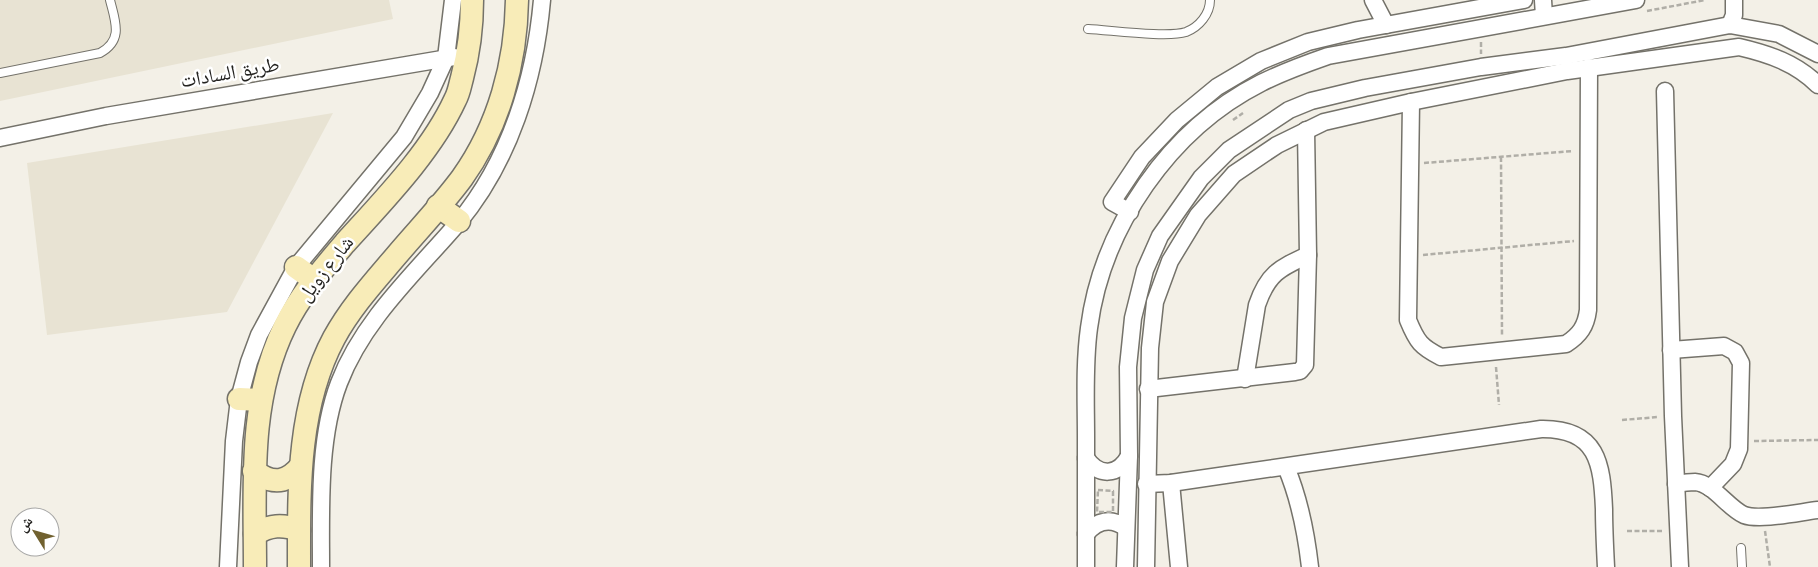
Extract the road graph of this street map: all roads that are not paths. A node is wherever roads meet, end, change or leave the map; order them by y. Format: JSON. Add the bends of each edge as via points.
{"nodes":[{"id":1,"x":110,"y":0,"type":"edge"},
{"id":2,"x":452,"y":0,"type":"edge"},
{"id":3,"x":472,"y":0,"type":"edge"},
{"id":4,"x":517,"y":0,"type":"edge"},
{"id":5,"x":542,"y":0,"type":"edge"},
{"id":6,"x":1210,"y":0,"type":"edge"},
{"id":7,"x":1373,"y":0,"type":"edge"},
{"id":8,"x":1524,"y":0,"type":"edge"},
{"id":9,"x":1734,"y":0,"type":"edge"},
{"id":10,"x":1641,"y":5,"type":"edge"},
{"id":11,"x":1543,"y":8,"type":"edge"},
{"id":12,"x":1386,"y":25,"type":"junction"},
{"id":13,"x":1730,"y":25,"type":"junction"},
{"id":14,"x":1088,"y":28,"type":"dead end"},
{"id":15,"x":469,"y":54,"type":"junction"},
{"id":16,"x":1818,"y":54,"type":"edge"},
{"id":17,"x":446,"y":58,"type":"junction"},
{"id":18,"x":1567,"y":63,"type":"junction"},
{"id":19,"x":1588,"y":67,"type":"junction"},
{"id":20,"x":0,"y":73,"type":"edge"},
{"id":21,"x":1818,"y":84,"type":"edge"},
{"id":22,"x":1665,"y":91,"type":"dead end"},
{"id":23,"x":1411,"y":102,"type":"junction"},
{"id":24,"x":1306,"y":130,"type":"junction"},
{"id":25,"x":0,"y":138,"type":"edge"},
{"id":26,"x":438,"y":206,"type":"junction"},
{"id":27,"x":1130,"y":212,"type":"junction"},
{"id":28,"x":459,"y":221,"type":"junction"},
{"id":29,"x":1308,"y":255,"type":"junction"},
{"id":30,"x":296,"y":267,"type":"junction"},
{"id":31,"x":314,"y":280,"type":"junction"},
{"id":32,"x":1671,"y":350,"type":"junction"},
{"id":33,"x":1245,"y":379,"type":"junction"},
{"id":34,"x":1148,"y":389,"type":"junction"},
{"id":35,"x":250,"y":400,"type":"junction"},
{"id":36,"x":1128,"y":456,"type":"junction"},
{"id":37,"x":1086,"y":458,"type":"junction"},
{"id":38,"x":301,"y":466,"type":"junction"},
{"id":39,"x":1286,"y":467,"type":"junction"},
{"id":40,"x":254,"y":471,"type":"junction"},
{"id":41,"x":1171,"y":483,"type":"junction"},
{"id":42,"x":1146,"y":484,"type":"junction"},
{"id":43,"x":1676,"y":484,"type":"junction"},
{"id":44,"x":1710,"y":488,"type":"junction"},
{"id":45,"x":310,"y":491,"type":"junction"},
{"id":46,"x":1818,"y":510,"type":"edge"},
{"id":47,"x":1126,"y":528,"type":"junction"},
{"id":48,"x":299,"y":530,"type":"junction"},
{"id":49,"x":255,"y":534,"type":"junction"},
{"id":50,"x":1086,"y":534,"type":"junction"},
{"id":51,"x":1740,"y":548,"type":"dead end"},
{"id":52,"x":228,"y":566,"type":"edge"},
{"id":53,"x":255,"y":567,"type":"edge"},
{"id":54,"x":299,"y":567,"type":"edge"},
{"id":55,"x":320,"y":567,"type":"edge"},
{"id":56,"x":1086,"y":567,"type":"edge"},
{"id":57,"x":1125,"y":567,"type":"edge"},
{"id":58,"x":1146,"y":567,"type":"edge"},
{"id":59,"x":1179,"y":567,"type":"edge"},
{"id":60,"x":1310,"y":567,"type":"edge"},
{"id":61,"x":1606,"y":567,"type":"edge"},
{"id":62,"x":1680,"y":567,"type":"edge"},
{"id":63,"x":1742,"y":567,"type":"edge"}],
"edges":[{"from":1,"to":20,"type":"lane","via":[[116,29],[107,50]]},
{"from":2,"to":17,"type":"street"},
{"from":3,"to":15,"type":"main road","name":"شارع زويل"},
{"from":4,"to":26,"type":"main road","via":[[507,84],[496,114],[461,179]]},
{"from":5,"to":28,"type":"street","via":[[531,74],[520,112],[481,190]]},
{"from":6,"to":14,"type":"lane","via":[[1204,19],[1186,32],[1171,34]]},
{"from":7,"to":12,"type":"street"},
{"from":8,"to":12,"type":"street"},
{"from":9,"to":13,"type":"street"},
{"from":10,"to":11,"type":"street"},
{"from":11,"to":27,"type":"street","via":[[1480,28],[1328,56],[1260,84],[1221,108],[1173,151]]},
{"from":12,"to":27,"type":"street","via":[[1308,42],[1261,61],[1217,87],[1177,120],[1142,158],[1112,202]]},
{"from":13,"to":16,"type":"street","via":[[1779,34]]},
{"from":13,"to":18,"type":"street"},
{"from":15,"to":17,"type":"street","name":"طريق السادات"},
{"from":15,"to":31,"type":"main road","name":"شارع زويل","via":[[456,99],[428,146]]},
{"from":17,"to":25,"type":"street","name":"طريق السادات","via":[[106,116]]},
{"from":17,"to":30,"type":"street","via":[[404,138]]},
{"from":18,"to":19,"type":"street"},
{"from":18,"to":23,"type":"street"},
{"from":18,"to":36,"type":"street","via":[[1481,67],[1311,101],[1289,110],[1229,150],[1201,178],[1160,236],[1145,270],[1133,318],[1128,367]]},
{"from":19,"to":21,"type":"street","via":[[1739,47],[1767,54],[1793,66]]},
{"from":19,"to":23,"type":"street","via":[[1588,310],[1582,330],[1566,344],[1441,357],[1426,349],[1414,336],[1408,320]]},
{"from":22,"to":32,"type":"street"},
{"from":23,"to":24,"type":"street","via":[[1324,122]]},
{"from":24,"to":29,"type":"street"},
{"from":24,"to":34,"type":"street","via":[[1234,174],[1198,214],[1170,261],[1155,302]]},
{"from":26,"to":28,"type":"main road"},
{"from":26,"to":38,"type":"main road","via":[[359,299],[335,337],[317,376]]},
{"from":27,"to":37,"type":"street","via":[[1104,265],[1094,296],[1086,382]]},
{"from":28,"to":45,"type":"street","via":[[391,299],[356,346],[338,384]]},
{"from":29,"to":33,"type":"street","via":[[1278,270],[1261,294]]},
{"from":29,"to":33,"type":"street","via":[[1305,365],[1300,371]]},
{"from":30,"to":31,"type":"main road"},
{"from":30,"to":35,"type":"street","via":[[249,362]]},
{"from":31,"to":35,"type":"main road","name":"شارع زويل","via":[[294,309],[267,374]]},
{"from":32,"to":43,"type":"street"},
{"from":32,"to":44,"type":"street","via":[[1724,346],[1735,352],[1741,363],[1739,450],[1732,464]]},
{"from":33,"to":34,"type":"street"},
{"from":34,"to":42,"type":"street"},
{"from":35,"to":40,"type":"main road","name":"شارع زويل"},
{"from":35,"to":52,"type":"street","via":[[234,441]]},
{"from":36,"to":37,"type":"street","via":[[1112,472],[1097,469]]},
{"from":36,"to":47,"type":"street"},
{"from":37,"to":50,"type":"street"},
{"from":38,"to":40,"type":"main road","via":[[285,480],[263,478]]},
{"from":38,"to":45,"type":"main road"},
{"from":39,"to":41,"type":"street"},
{"from":39,"to":60,"type":"street","via":[[1302,512]]},
{"from":39,"to":61,"type":"street","via":[[1542,429],[1571,433],[1594,452],[1600,465]]},
{"from":40,"to":49,"type":"main road","name":"شارع زويل"},
{"from":41,"to":42,"type":"street"},
{"from":41,"to":59,"type":"street"},
{"from":42,"to":58,"type":"street"},
{"from":43,"to":44,"type":"street","via":[[1695,482]]},
{"from":43,"to":62,"type":"street"},
{"from":44,"to":46,"type":"street","via":[[1738,512],[1750,516]]},
{"from":45,"to":48,"type":"main road"},
{"from":45,"to":55,"type":"street"},
{"from":47,"to":50,"type":"street","via":[[1104,521]]},
{"from":47,"to":57,"type":"street"},
{"from":48,"to":49,"type":"main road","via":[[276,526]]},
{"from":48,"to":54,"type":"main road"},
{"from":49,"to":53,"type":"main road","name":"شارع زويل"},
{"from":50,"to":56,"type":"street"},
{"from":51,"to":63,"type":"lane"}]}
